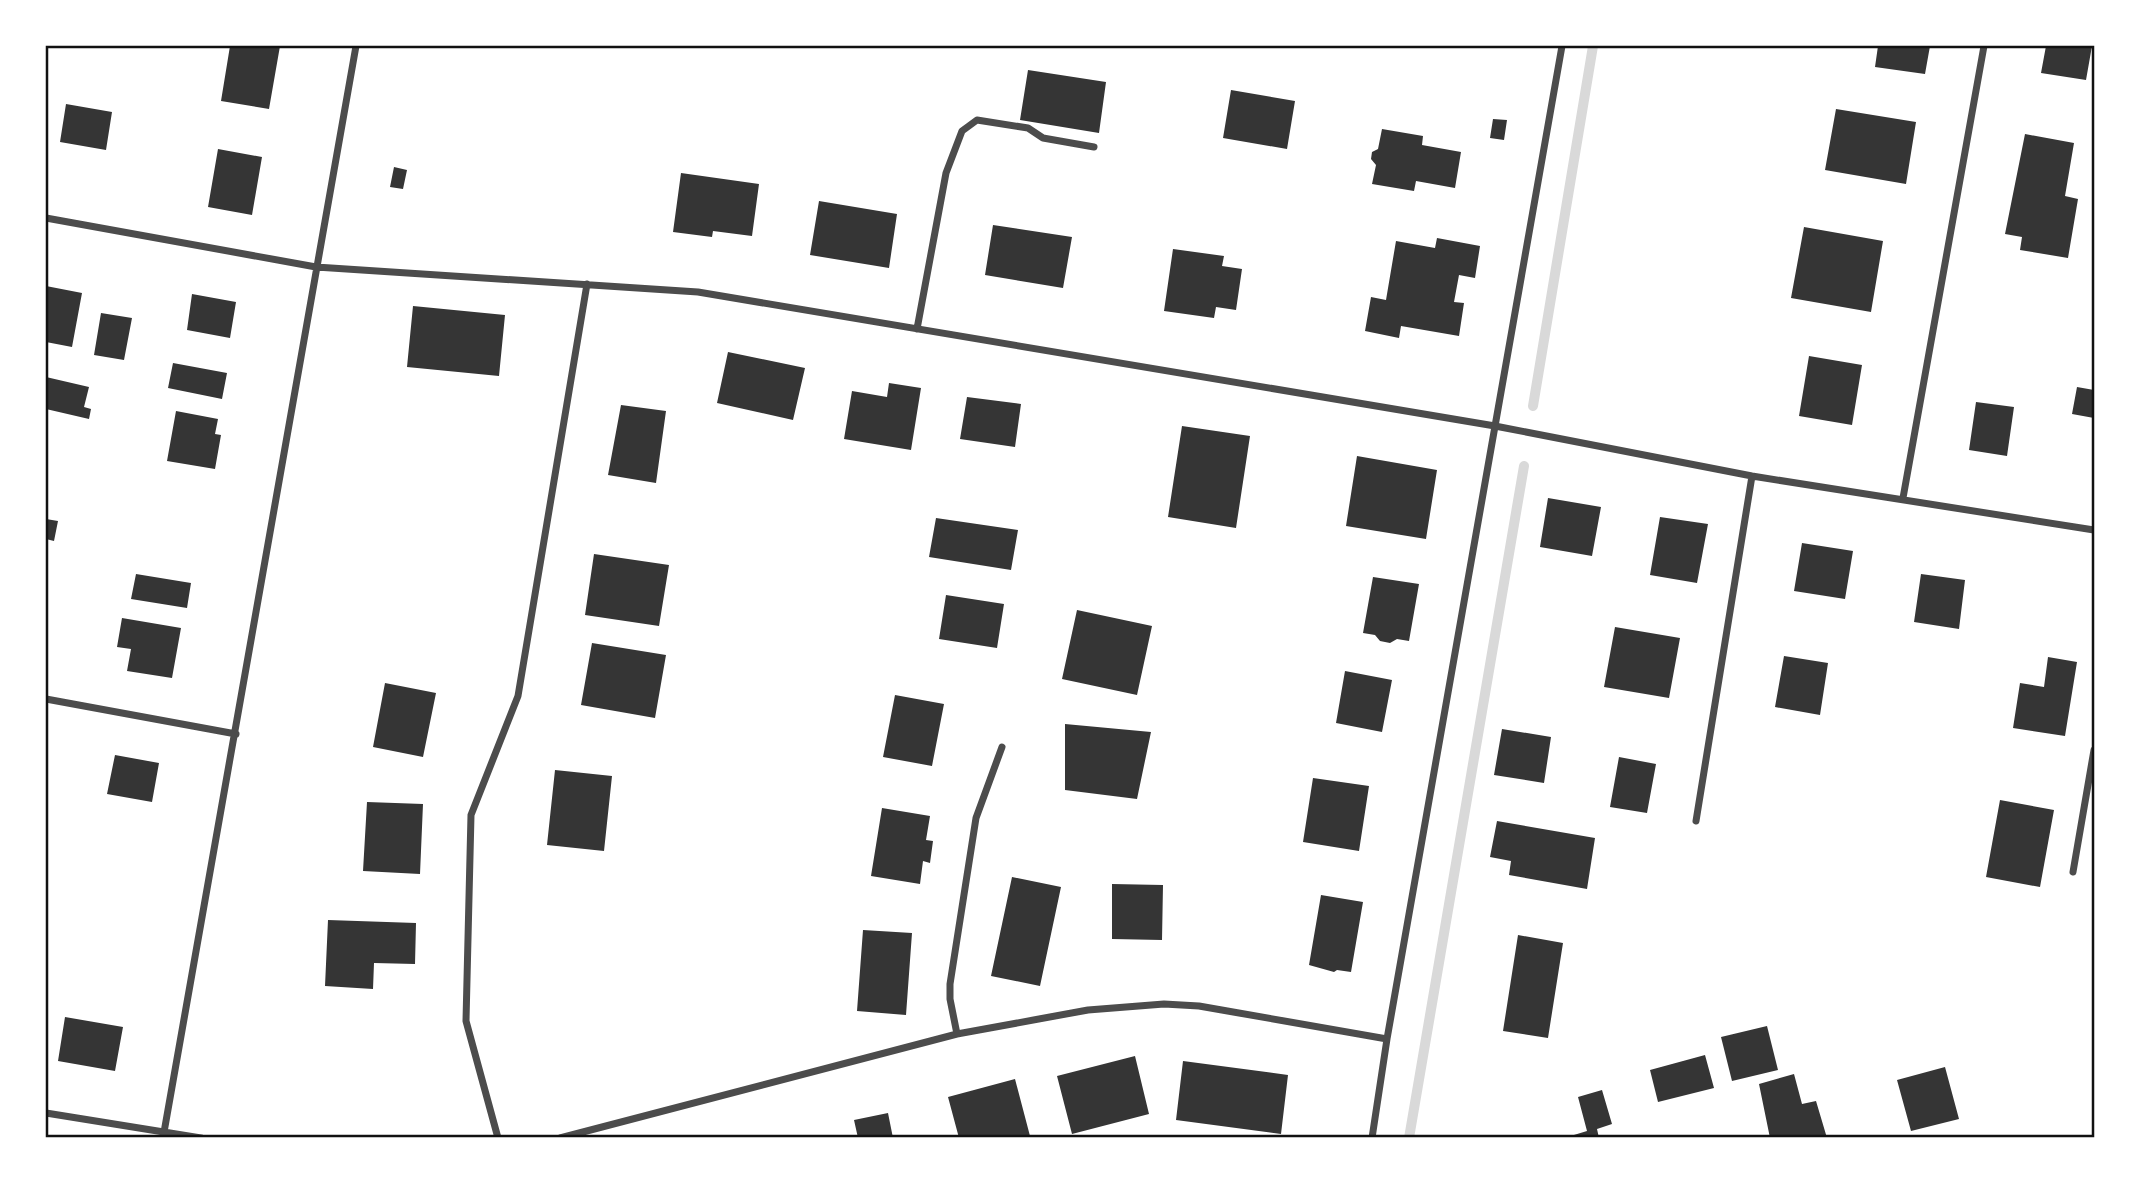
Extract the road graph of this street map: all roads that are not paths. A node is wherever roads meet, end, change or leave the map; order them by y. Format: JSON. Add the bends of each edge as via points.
{"nodes":[{"id":1,"x":356,"y":46,"type":"edge"},
{"id":2,"x":1562,"y":46,"type":"edge"},
{"id":3,"x":1984,"y":46,"type":"edge"},
{"id":4,"x":1094,"y":147,"type":"dead end"},
{"id":5,"x":46,"y":218,"type":"edge"},
{"id":6,"x":316,"y":267,"type":"junction"},
{"id":7,"x":587,"y":284,"type":"junction"},
{"id":8,"x":917,"y":328,"type":"junction"},
{"id":9,"x":1495,"y":426,"type":"junction"},
{"id":10,"x":1752,"y":476,"type":"junction"},
{"id":11,"x":1903,"y":498,"type":"junction"},
{"id":12,"x":2095,"y":530,"type":"edge"},
{"id":13,"x":46,"y":699,"type":"edge"},
{"id":14,"x":236,"y":734,"type":"junction"},
{"id":15,"x":1002,"y":747,"type":"dead end"},
{"id":16,"x":2095,"y":750,"type":"edge"},
{"id":17,"x":1696,"y":821,"type":"dead end"},
{"id":18,"x":2073,"y":872,"type":"dead end"},
{"id":19,"x":957,"y":1034,"type":"junction"},
{"id":20,"x":1387,"y":1039,"type":"junction"},
{"id":21,"x":46,"y":1112,"type":"edge"},
{"id":22,"x":164,"y":1134,"type":"edge"},
{"id":23,"x":201,"y":1138,"type":"edge"},
{"id":24,"x":498,"y":1138,"type":"edge"},
{"id":25,"x":560,"y":1138,"type":"edge"},
{"id":26,"x":1373,"y":1138,"type":"edge"}],
"edges":[{"from":1,"to":6,"type":"street"},
{"from":2,"to":9,"type":"street"},
{"from":3,"to":11,"type":"street"},
{"from":4,"to":8,"type":"street","via":[[1043,138],[1028,128],[977,120],[962,131],[946,173]]},
{"from":5,"to":6,"type":"street"},
{"from":6,"to":7,"type":"street"},
{"from":6,"to":14,"type":"street"},
{"from":7,"to":8,"type":"street","via":[[698,292]]},
{"from":7,"to":24,"type":"street","via":[[518,696],[471,815],[466,1021]]},
{"from":8,"to":9,"type":"street"},
{"from":9,"to":10,"type":"street"},
{"from":9,"to":20,"type":"street"},
{"from":10,"to":11,"type":"street"},
{"from":10,"to":17,"type":"street"},
{"from":11,"to":12,"type":"street"},
{"from":13,"to":14,"type":"street"},
{"from":14,"to":22,"type":"street"},
{"from":15,"to":19,"type":"street","via":[[976,818],[952,970],[950,999]]},
{"from":16,"to":18,"type":"street"},
{"from":19,"to":20,"type":"street","via":[[1088,1010],[1164,1004]]},
{"from":19,"to":25,"type":"street"},
{"from":20,"to":26,"type":"street"},
{"from":21,"to":22,"type":"street"},
{"from":22,"to":23,"type":"street"}]}
